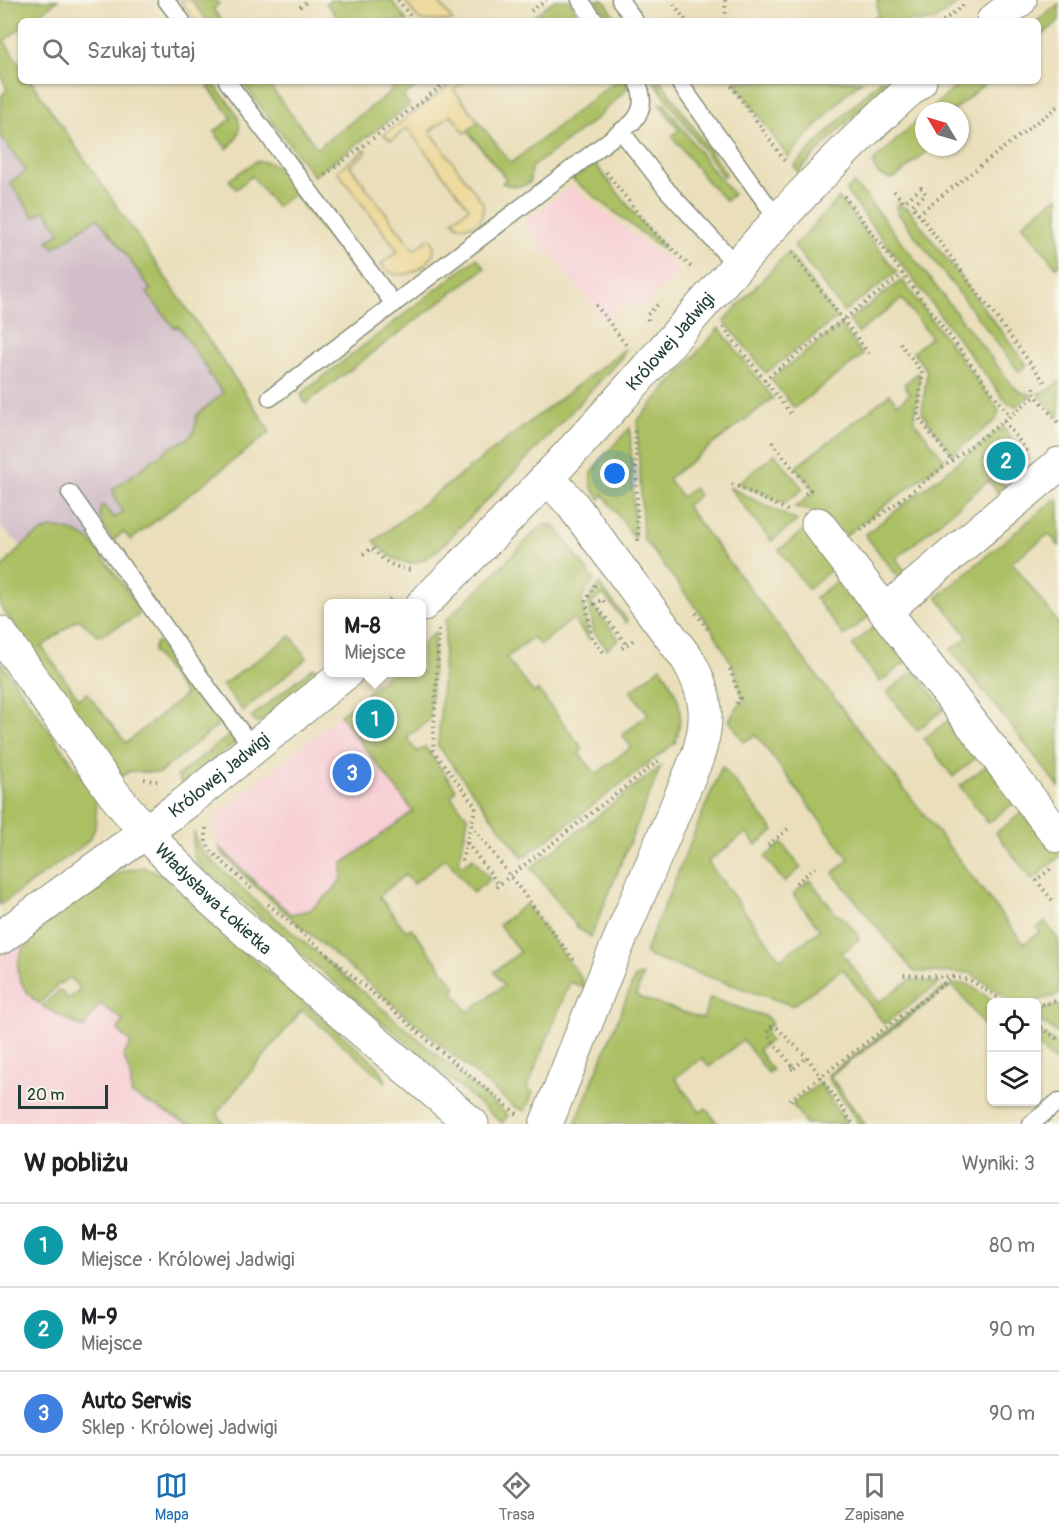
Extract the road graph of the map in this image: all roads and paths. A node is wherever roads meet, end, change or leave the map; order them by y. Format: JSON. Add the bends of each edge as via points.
{"nodes":[{"id":1,"x":166,"y":0,"type":"edge"},
{"id":2,"x":309,"y":0,"type":"edge"},
{"id":3,"x":398,"y":0,"type":"edge"},
{"id":4,"x":546,"y":0,"type":"edge"},
{"id":5,"x":580,"y":0,"type":"edge"},
{"id":6,"x":620,"y":0,"type":"edge"},
{"id":7,"x":725,"y":0,"type":"edge"},
{"id":8,"x":971,"y":0,"type":"edge"},
{"id":9,"x":1020,"y":0,"type":"edge"},
{"id":10,"x":674,"y":4,"type":"dead end"},
{"id":11,"x":300,"y":7,"type":"dead end"},
{"id":12,"x":531,"y":11,"type":"dead end"},
{"id":13,"x":180,"y":18,"type":"edge"},
{"id":14,"x":412,"y":18,"type":"edge"},
{"id":15,"x":593,"y":18,"type":"edge"},
{"id":16,"x":633,"y":18,"type":"edge"},
{"id":17,"x":684,"y":18,"type":"edge"},
{"id":18,"x":726,"y":18,"type":"edge"},
{"id":19,"x":947,"y":18,"type":"edge"},
{"id":20,"x":997,"y":18,"type":"edge"},
{"id":21,"x":229,"y":84,"type":"edge"},
{"id":22,"x":444,"y":84,"type":"edge"},
{"id":23,"x":638,"y":84,"type":"edge"},
{"id":24,"x":680,"y":84,"type":"edge"},
{"id":25,"x":730,"y":84,"type":"edge"},
{"id":26,"x":917,"y":84,"type":"edge"},
{"id":27,"x":1059,"y":105,"type":"edge"},
{"id":28,"x":621,"y":131,"type":"junction"},
{"id":29,"x":591,"y":153,"type":"junction"},
{"id":30,"x":788,"y":165,"type":"dead end"},
{"id":31,"x":308,"y":188,"type":"junction"},
{"id":32,"x":838,"y":189,"type":"dead end"},
{"id":33,"x":894,"y":191,"type":"dead end"},
{"id":34,"x":918,"y":214,"type":"junction"},
{"id":35,"x":783,"y":233,"type":"junction"},
{"id":36,"x":737,"y":266,"type":"junction"},
{"id":37,"x":691,"y":267,"type":"dead end"},
{"id":38,"x":903,"y":274,"type":"junction"},
{"id":39,"x":394,"y":304,"type":"junction"},
{"id":40,"x":596,"y":305,"type":"dead end"},
{"id":41,"x":718,"y":320,"type":"dead end"},
{"id":42,"x":843,"y":320,"type":"junction"},
{"id":43,"x":900,"y":343,"type":"dead end"},
{"id":44,"x":627,"y":346,"type":"dead end"},
{"id":45,"x":869,"y":354,"type":"dead end"},
{"id":46,"x":765,"y":380,"type":"junction"},
{"id":47,"x":1046,"y":384,"type":"dead end"},
{"id":48,"x":1034,"y":387,"type":"dead end"},
{"id":49,"x":1036,"y":396,"type":"junction"},
{"id":50,"x":270,"y":398,"type":"dead end"},
{"id":51,"x":791,"y":414,"type":"dead end"},
{"id":52,"x":1010,"y":416,"type":"junction"},
{"id":53,"x":1004,"y":421,"type":"junction"},
{"id":54,"x":1059,"y":424,"type":"edge"},
{"id":55,"x":634,"y":426,"type":"dead end"},
{"id":56,"x":772,"y":442,"type":"dead end"},
{"id":57,"x":952,"y":461,"type":"junction"},
{"id":58,"x":1054,"y":470,"type":"edge"},
{"id":59,"x":547,"y":477,"type":"junction"},
{"id":60,"x":732,"y":484,"type":"dead end"},
{"id":61,"x":70,"y":493,"type":"dead end"},
{"id":62,"x":793,"y":502,"type":"dead end"},
{"id":63,"x":785,"y":509,"type":"junction"},
{"id":64,"x":819,"y":523,"type":"junction"},
{"id":65,"x":638,"y":539,"type":"dead end"},
{"id":66,"x":601,"y":577,"type":"dead end"},
{"id":67,"x":608,"y":607,"type":"dead end"},
{"id":68,"x":885,"y":611,"type":"junction"},
{"id":69,"x":430,"y":613,"type":"edge"},
{"id":70,"x":0,"y":633,"type":"edge"},
{"id":71,"x":622,"y":648,"type":"dead end"},
{"id":72,"x":603,"y":652,"type":"dead end"},
{"id":73,"x":341,"y":677,"type":"edge"},
{"id":74,"x":254,"y":749,"type":"junction"},
{"id":75,"x":662,"y":759,"type":"dead end"},
{"id":76,"x":208,"y":823,"type":"dead end"},
{"id":77,"x":471,"y":824,"type":"junction"},
{"id":78,"x":788,"y":829,"type":"dead end"},
{"id":79,"x":146,"y":833,"type":"junction"},
{"id":80,"x":1059,"y":836,"type":"edge"},
{"id":81,"x":467,"y":843,"type":"junction"},
{"id":82,"x":768,"y":845,"type":"dead end"},
{"id":83,"x":462,"y":861,"type":"dead end"},
{"id":84,"x":1059,"y":862,"type":"edge"},
{"id":85,"x":817,"y":866,"type":"dead end"},
{"id":86,"x":511,"y":876,"type":"junction"},
{"id":87,"x":796,"y":883,"type":"dead end"},
{"id":88,"x":1052,"y":900,"type":"dead end"},
{"id":89,"x":0,"y":938,"type":"edge"},
{"id":90,"x":903,"y":975,"type":"dead end"},
{"id":91,"x":953,"y":978,"type":"junction"},
{"id":92,"x":598,"y":992,"type":"junction"},
{"id":93,"x":999,"y":998,"type":"edge"},
{"id":94,"x":1059,"y":1000,"type":"edge"},
{"id":95,"x":1041,"y":1005,"type":"edge"},
{"id":96,"x":1041,"y":1027,"type":"edge"},
{"id":97,"x":1059,"y":1040,"type":"edge"},
{"id":98,"x":807,"y":1057,"type":"junction"},
{"id":99,"x":822,"y":1077,"type":"junction"},
{"id":100,"x":790,"y":1100,"type":"dead end"},
{"id":101,"x":1059,"y":1101,"type":"edge"},
{"id":102,"x":535,"y":1121,"type":"edge"},
{"id":103,"x":472,"y":1124,"type":"edge"},
{"id":104,"x":853,"y":1124,"type":"edge"},
{"id":105,"x":1031,"y":1124,"type":"edge"}],
"edges":[{"from":1,"to":13,"type":"lane"},
{"from":2,"to":11,"type":"path"},
{"from":3,"to":14,"type":"path"},
{"from":4,"to":12,"type":"path"},
{"from":5,"to":15,"type":"lane"},
{"from":6,"to":16,"type":"lane"},
{"from":7,"to":18,"type":"path"},
{"from":8,"to":19,"type":"path"},
{"from":9,"to":20,"type":"street"},
{"from":10,"to":17,"type":"path"},
{"from":21,"to":31,"type":"lane"},
{"from":22,"to":31,"type":"path"},
{"from":23,"to":28,"type":"lane","via":[[643,105],[639,115]]},
{"from":24,"to":35,"type":"lane"},
{"from":25,"to":30,"type":"path"},
{"from":26,"to":35,"type":"street","name":"Królowej Jadwigi","via":[[851,146]]},
{"from":27,"to":34,"type":"path"},
{"from":28,"to":29,"type":"lane"},
{"from":28,"to":36,"type":"lane","via":[[667,190]]},
{"from":29,"to":37,"type":"path","via":[[648,226]]},
{"from":29,"to":39,"type":"lane"},
{"from":31,"to":39,"type":"lane"},
{"from":32,"to":38,"type":"path"},
{"from":33,"to":34,"type":"path","via":[[904,202],[921,188],[926,194],[912,205]]},
{"from":34,"to":47,"type":"path"},
{"from":35,"to":36,"type":"street","name":"Królowej Jadwigi"},
{"from":35,"to":42,"type":"path"},
{"from":36,"to":59,"type":"street","name":"Królowej Jadwigi"},
{"from":38,"to":42,"type":"path"},
{"from":38,"to":52,"type":"path"},
{"from":39,"to":50,"type":"lane"},
{"from":40,"to":44,"type":"path"},
{"from":41,"to":46,"type":"path"},
{"from":42,"to":45,"type":"path"},
{"from":42,"to":46,"type":"path"},
{"from":43,"to":57,"type":"path","via":[[922,373],[918,417]]},
{"from":46,"to":51,"type":"path"},
{"from":48,"to":49,"type":"path"},
{"from":49,"to":52,"type":"path"},
{"from":49,"to":54,"type":"path"},
{"from":52,"to":53,"type":"path"},
{"from":53,"to":57,"type":"path"},
{"from":53,"to":58,"type":"path"},
{"from":55,"to":65,"type":"path"},
{"from":56,"to":64,"type":"path","via":[[810,490]]},
{"from":57,"to":64,"type":"path"},
{"from":58,"to":68,"type":"street"},
{"from":59,"to":69,"type":"street","name":"Królowej Jadwigi","via":[[495,532]]},
{"from":59,"to":92,"type":"street","via":[[571,503],[688,660],[697,675],[706,714],[697,758]]},
{"from":60,"to":63,"type":"path"},
{"from":61,"to":74,"type":"lane"},
{"from":62,"to":63,"type":"path"},
{"from":63,"to":64,"type":"path"},
{"from":64,"to":68,"type":"street"},
{"from":66,"to":72,"type":"path","via":[[586,601],[592,638]]},
{"from":67,"to":71,"type":"path","via":[[602,599],[596,604],[629,643]]},
{"from":68,"to":80,"type":"street"},
{"from":69,"to":77,"type":"path","via":[[433,750],[476,807]]},
{"from":70,"to":79,"type":"street","name":"Władysława Łokietka"},
{"from":73,"to":74,"type":"street","name":"Królowej Jadwigi"},
{"from":74,"to":79,"type":"street","name":"Królowej Jadwigi"},
{"from":75,"to":86,"type":"path"},
{"from":76,"to":102,"type":"path","via":[[205,829],[210,850],[261,898],[451,1060]]},
{"from":77,"to":81,"type":"path"},
{"from":77,"to":86,"type":"path"},
{"from":78,"to":82,"type":"path"},
{"from":79,"to":89,"type":"street","name":"Królowej Jadwigi"},
{"from":79,"to":103,"type":"street","name":"Władysława Łokietka","via":[[263,946]]},
{"from":81,"to":83,"type":"path"},
{"from":81,"to":86,"type":"path","via":[[497,886]]},
{"from":84,"to":88,"type":"path","via":[[1036,880]]},
{"from":85,"to":87,"type":"path"},
{"from":86,"to":92,"type":"path"},
{"from":90,"to":91,"type":"path"},
{"from":91,"to":93,"type":"path","via":[[970,980]]},
{"from":91,"to":99,"type":"path"},
{"from":92,"to":102,"type":"street"},
{"from":94,"to":95,"type":"path"},
{"from":96,"to":97,"type":"path"},
{"from":98,"to":98,"type":"path","via":[[792,1069],[768,1035],[769,1029],[777,1028]]},
{"from":98,"to":99,"type":"path"},
{"from":99,"to":100,"type":"path"},
{"from":99,"to":104,"type":"path"},
{"from":101,"to":105,"type":"lane"}]}
